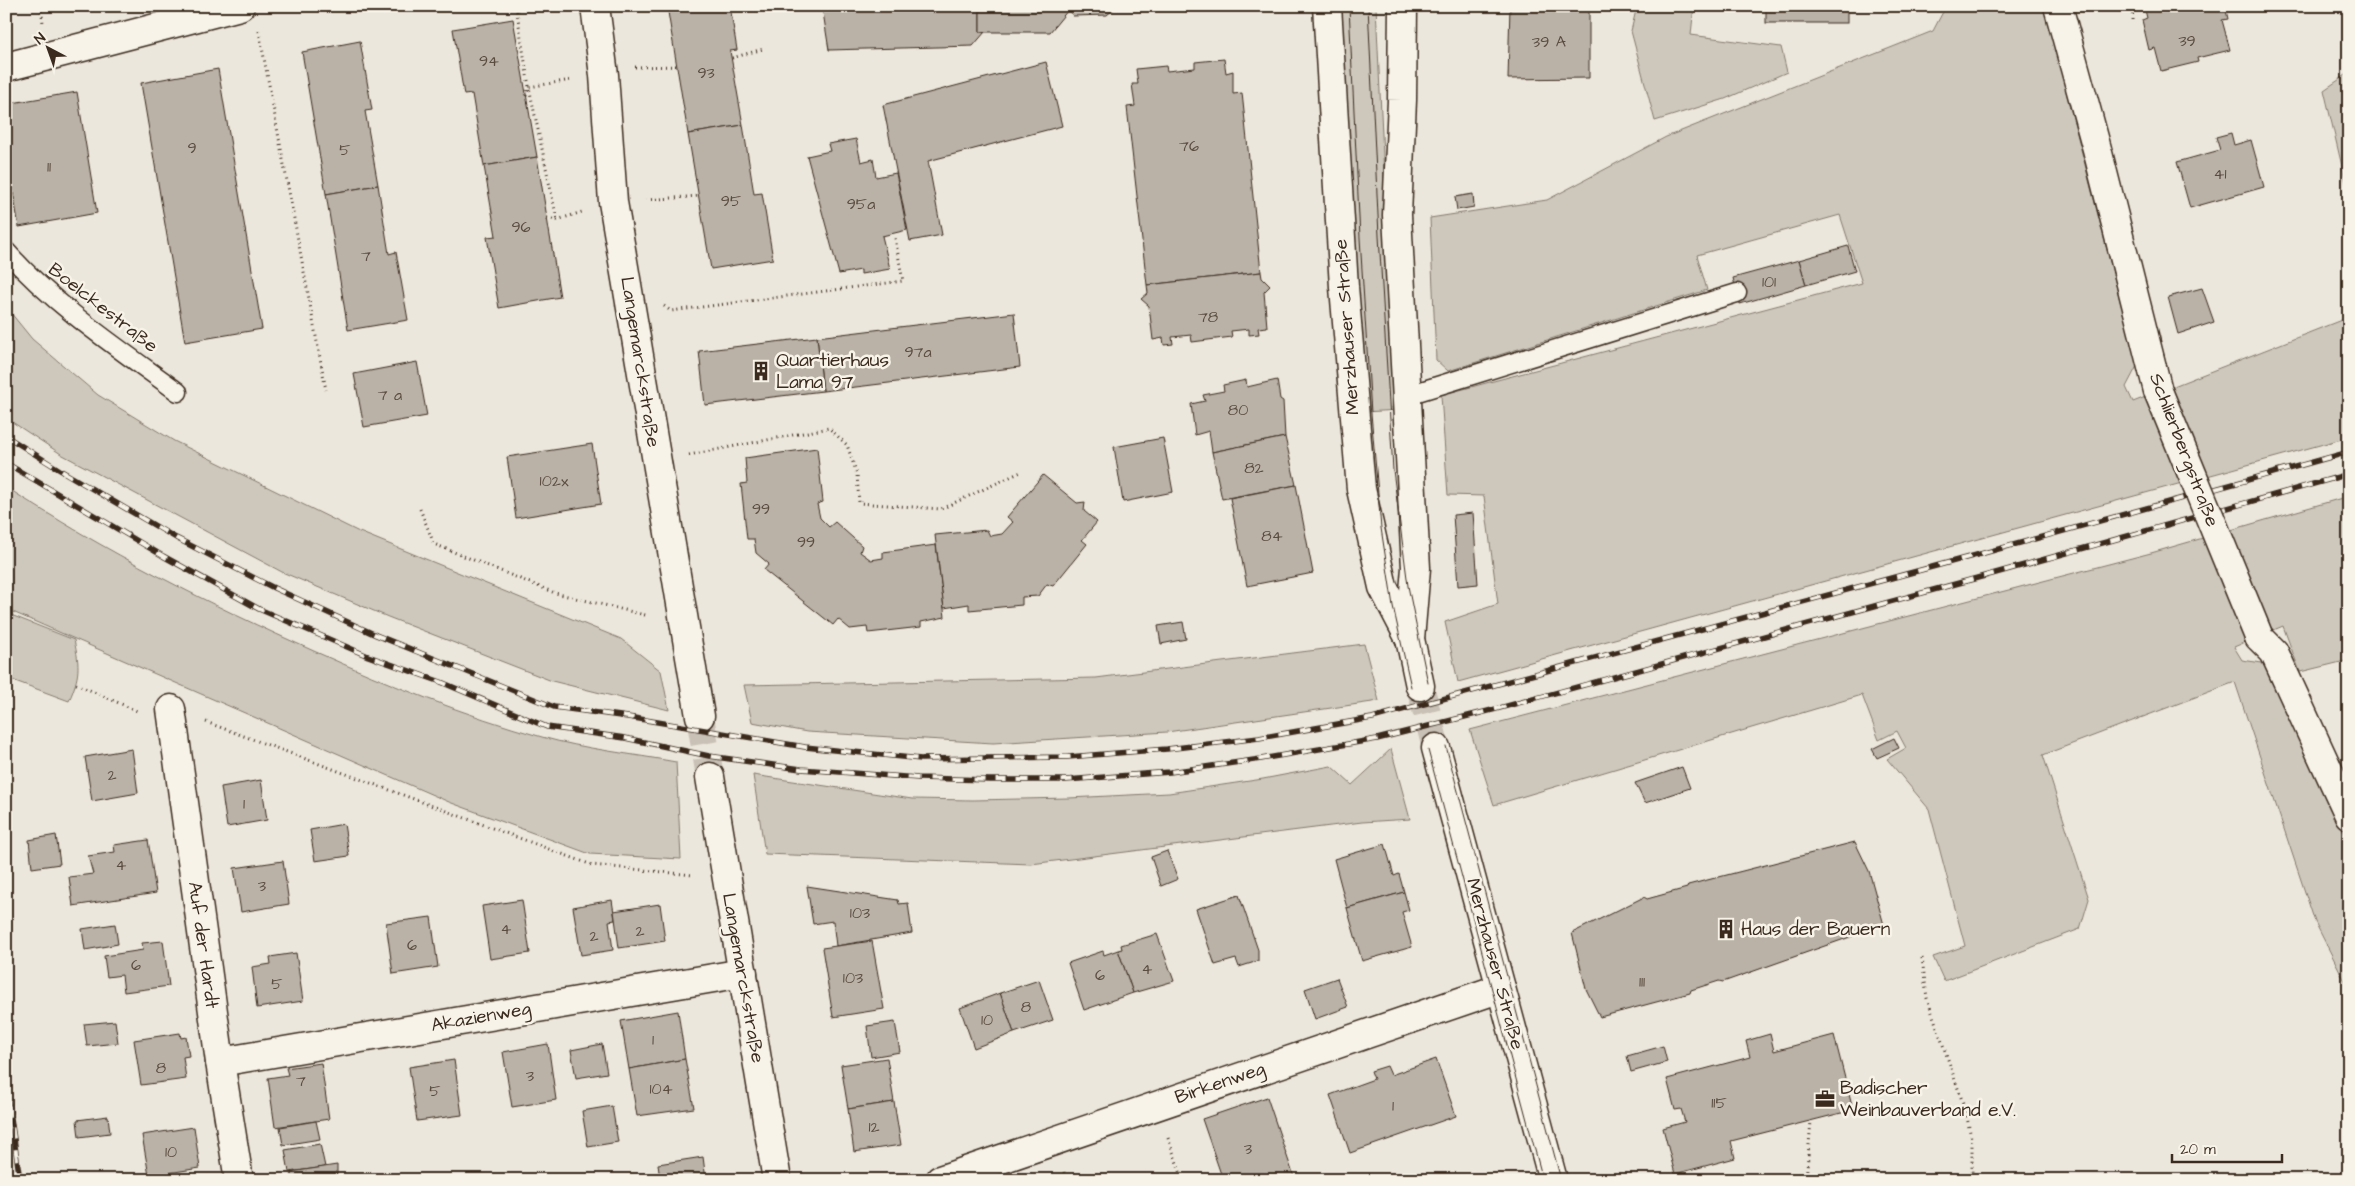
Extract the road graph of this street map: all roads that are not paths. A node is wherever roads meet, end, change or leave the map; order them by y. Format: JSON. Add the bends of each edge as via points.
{"nodes":[{"id":1,"x":595,"y":6,"type":"edge"},
{"id":2,"x":1327,"y":6,"type":"edge"},
{"id":3,"x":1403,"y":6,"type":"edge"},
{"id":4,"x":2058,"y":6,"type":"edge"},
{"id":5,"x":249,"y":16,"type":"edge"},
{"id":6,"x":6,"y":67,"type":"edge"},
{"id":7,"x":6,"y":251,"type":"edge"},
{"id":8,"x":1737,"y":293,"type":"dead end"},
{"id":9,"x":178,"y":392,"type":"dead end"},
{"id":10,"x":1408,"y":395,"type":"junction"},
{"id":11,"x":1410,"y":639,"type":"junction"},
{"id":12,"x":1420,"y":686,"type":"tunnel mouth"},
{"id":13,"x":171,"y":709,"type":"road end"},
{"id":14,"x":700,"y":716,"type":"tunnel mouth"},
{"id":15,"x":1436,"y":748,"type":"tunnel mouth"},
{"id":16,"x":710,"y":777,"type":"tunnel mouth"},
{"id":17,"x":2349,"y":815,"type":"edge"},
{"id":18,"x":743,"y":973,"type":"junction"},
{"id":19,"x":1501,"y":988,"type":"junction"},
{"id":20,"x":220,"y":1062,"type":"junction"},
{"id":21,"x":239,"y":1180,"type":"edge"},
{"id":22,"x":777,"y":1180,"type":"edge"},
{"id":23,"x":940,"y":1180,"type":"edge"},
{"id":24,"x":1553,"y":1180,"type":"edge"}],
"edges":[{"from":1,"to":14,"type":"street","name":"Langemarckstraße","via":[[604,75],[613,202]]},
{"from":2,"to":11,"type":"street","name":"Merzhauser Straße","via":[[1344,287],[1361,489],[1383,587]]},
{"from":3,"to":10,"type":"street","name":"Merzhauser Straße","via":[[1397,215]]},
{"from":4,"to":17,"type":"street","name":"Schlierbergstraße","bridge":true,"via":[[2158,391],[2259,637],[2274,652]]},
{"from":5,"to":6,"type":"street"},
{"from":7,"to":9,"type":"lane","name":"Boelckestraße","via":[[31,280],[76,318]]},
{"from":8,"to":10,"type":"lane"},
{"from":10,"to":11,"type":"street","name":"Merzhauser Straße","via":[[1416,568]]},
{"from":11,"to":12,"type":"street","name":"Merzhauser Straße"},
{"from":13,"to":20,"type":"street","name":"Auf der Hardt"},
{"from":15,"to":19,"type":"street","name":"Merzhauser Straße"},
{"from":16,"to":18,"type":"street","name":"Langemarckstraße"},
{"from":18,"to":20,"type":"street","name":"Akazienweg"},
{"from":18,"to":22,"type":"street","name":"Langemarckstraße"},
{"from":19,"to":23,"type":"street","name":"Birkenweg"},
{"from":19,"to":24,"type":"street","name":"Merzhauser Straße"},
{"from":20,"to":21,"type":"street","name":"Auf der Hardt"}]}
